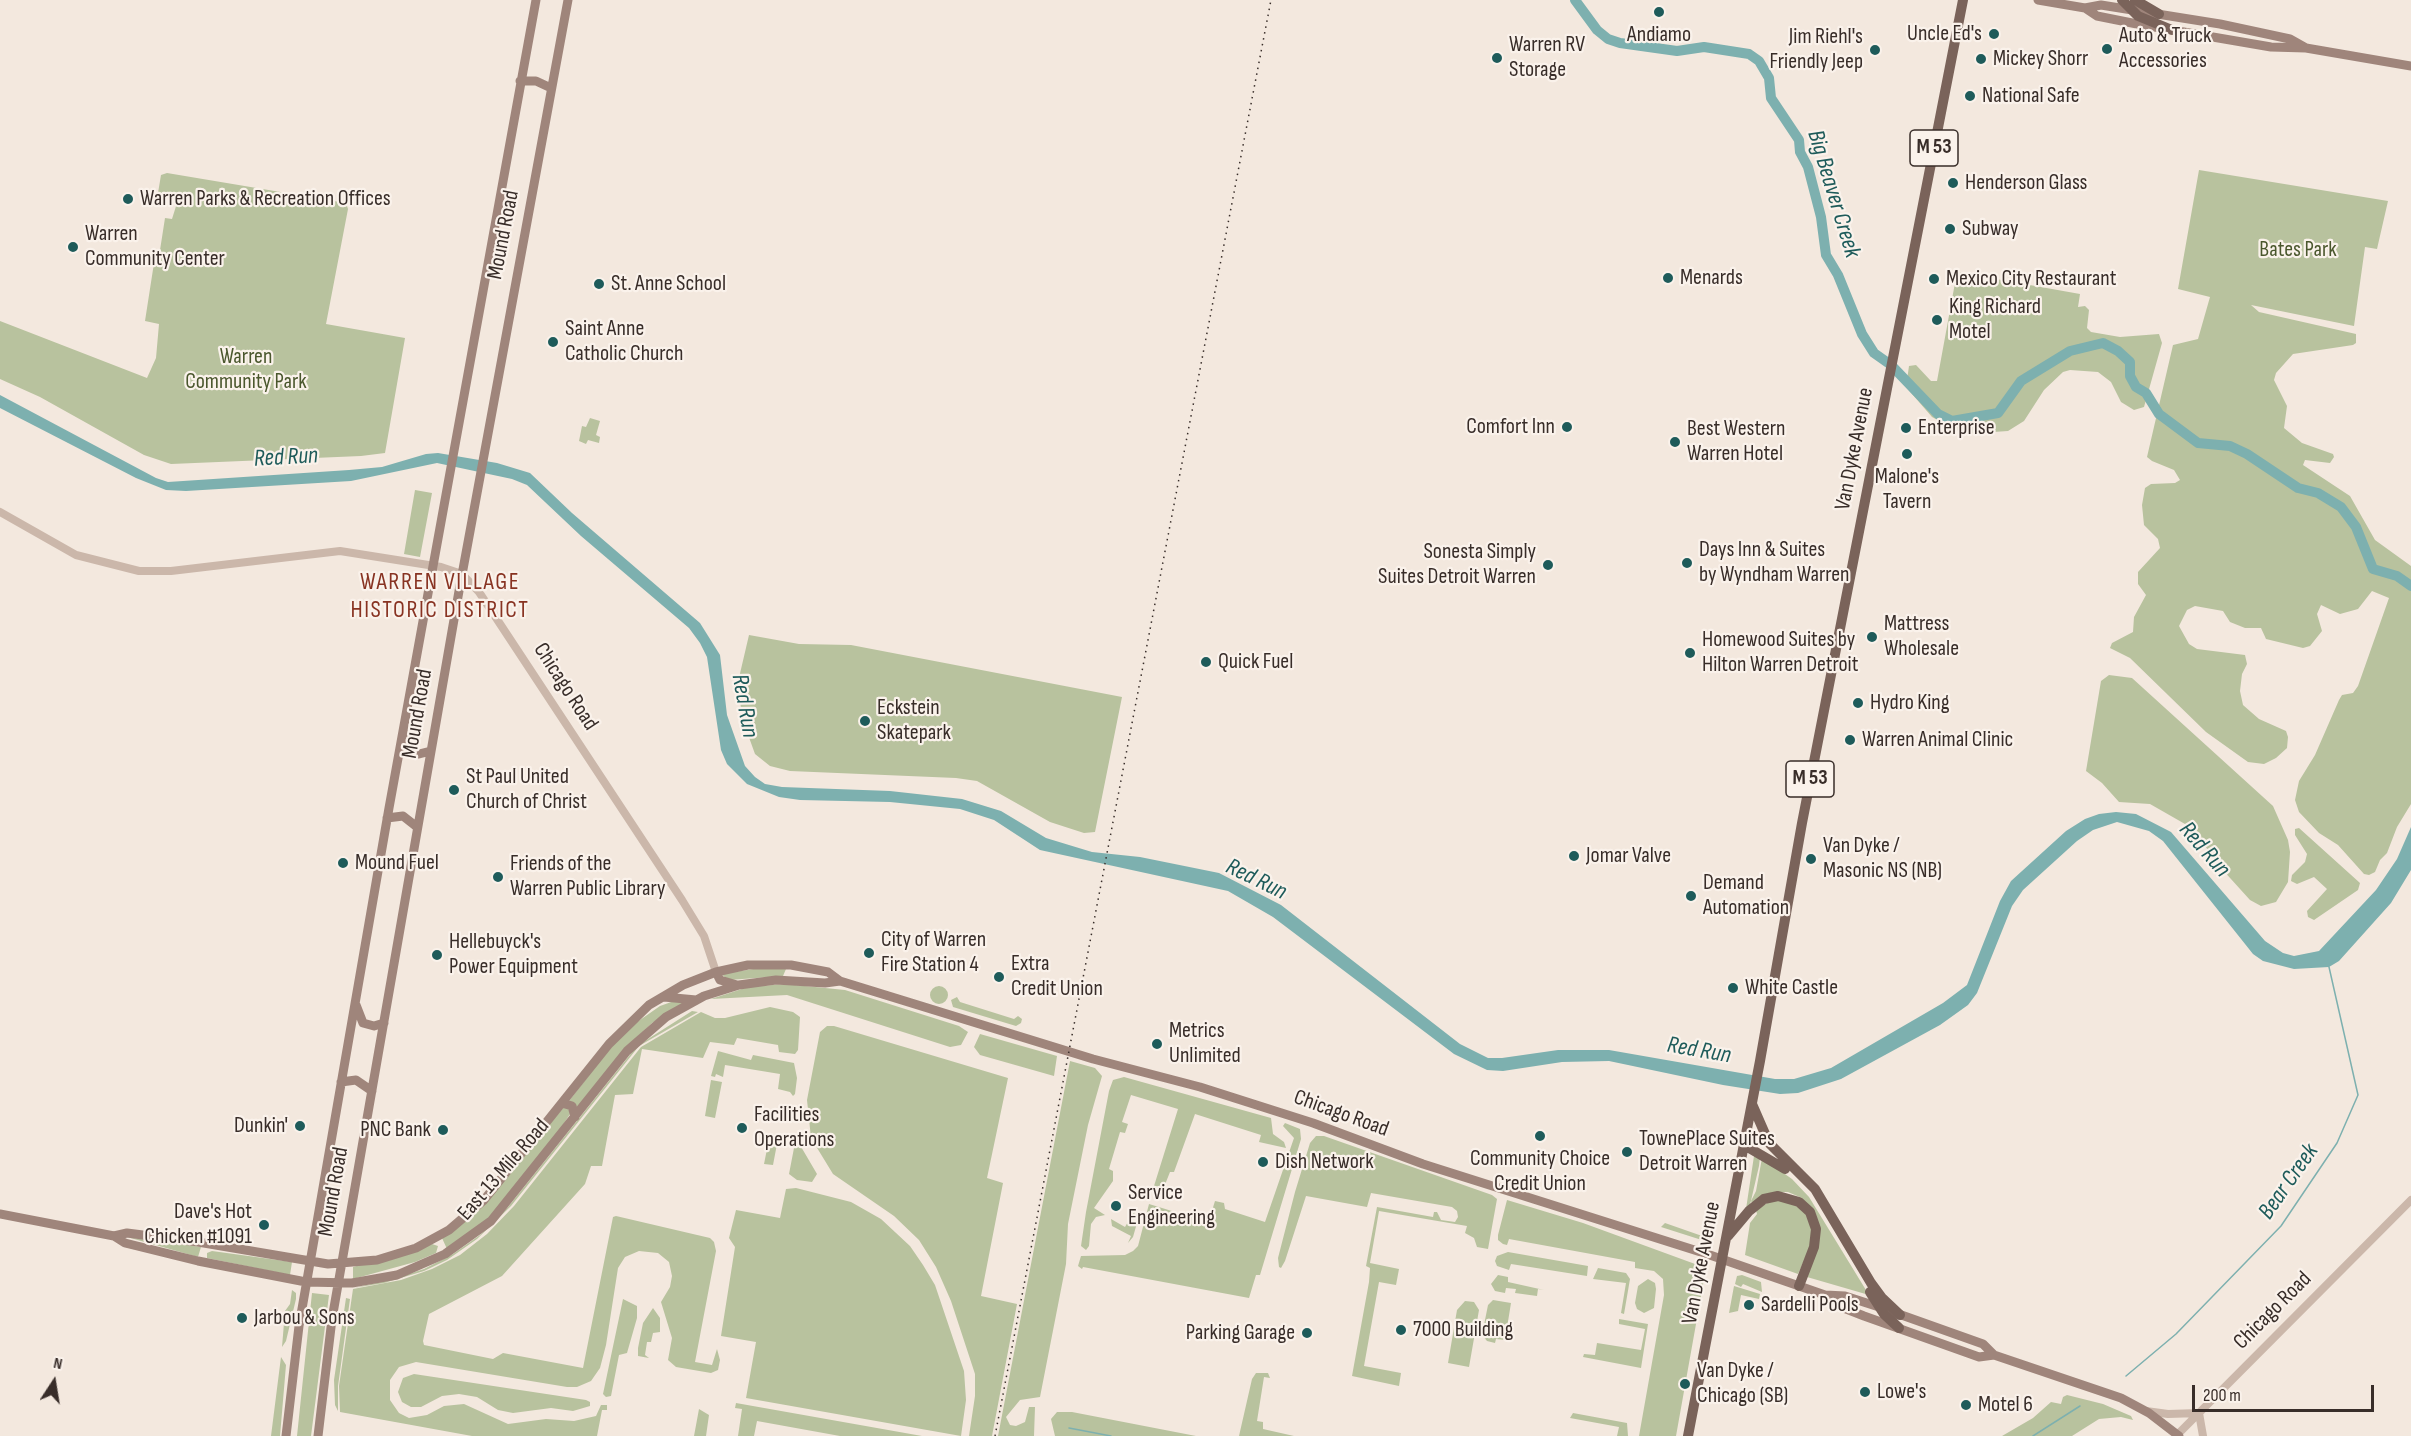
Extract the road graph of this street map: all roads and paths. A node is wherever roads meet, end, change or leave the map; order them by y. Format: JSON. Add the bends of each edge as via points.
{"nodes":[{"id":1,"x":536,"y":0,"type":"edge"},
{"id":2,"x":568,"y":0,"type":"edge"},
{"id":3,"x":1964,"y":0,"type":"edge"},
{"id":4,"x":2038,"y":0,"type":"edge"},
{"id":5,"x":2128,"y":3,"type":"edge"},
{"id":6,"x":2085,"y":8,"type":"junction"},
{"id":7,"x":2159,"y":14,"type":"joint"},
{"id":8,"x":2172,"y":30,"type":"junction"},
{"id":9,"x":2306,"y":48,"type":"junction"},
{"id":10,"x":2411,"y":66,"type":"edge"},
{"id":11,"x":519,"y":81,"type":"junction"},
{"id":12,"x":551,"y":88,"type":"junction"},
{"id":13,"x":0,"y":512,"type":"edge"},
{"id":14,"x":431,"y":565,"type":"junction"},
{"id":15,"x":462,"y":574,"type":"junction"},
{"id":16,"x":402,"y":730,"type":"junction"},
{"id":17,"x":431,"y":750,"type":"junction"},
{"id":18,"x":387,"y":818,"type":"junction"},
{"id":19,"x":417,"y":827,"type":"junction"},
{"id":20,"x":716,"y":972,"type":"junction"},
{"id":21,"x":840,"y":981,"type":"junction"},
{"id":22,"x":739,"y":985,"type":"junction"},
{"id":23,"x":662,"y":997,"type":"junction"},
{"id":24,"x":696,"y":1000,"type":"junction"},
{"id":25,"x":355,"y":1003,"type":"junction"},
{"id":26,"x":384,"y":1023,"type":"junction"},
{"id":27,"x":341,"y":1082,"type":"junction"},
{"id":28,"x":372,"y":1091,"type":"junction"},
{"id":29,"x":562,"y":1102,"type":"junction"},
{"id":30,"x":1752,"y":1104,"type":"junction"},
{"id":31,"x":575,"y":1118,"type":"junction"},
{"id":32,"x":1744,"y":1145,"type":"junction"},
{"id":33,"x":2411,"y":1200,"type":"edge"},
{"id":34,"x":0,"y":1214,"type":"edge"},
{"id":35,"x":114,"y":1236,"type":"junction"},
{"id":36,"x":433,"y":1239,"type":"junction"},
{"id":37,"x":1726,"y":1239,"type":"junction"},
{"id":38,"x":245,"y":1250,"type":"junction"},
{"id":39,"x":438,"y":1258,"type":"junction"},
{"id":40,"x":1723,"y":1260,"type":"junction"},
{"id":41,"x":204,"y":1262,"type":"junction"},
{"id":42,"x":310,"y":1262,"type":"junction"},
{"id":43,"x":342,"y":1263,"type":"junction"},
{"id":44,"x":306,"y":1282,"type":"junction"},
{"id":45,"x":338,"y":1283,"type":"junction"},
{"id":46,"x":1799,"y":1286,"type":"junction"},
{"id":47,"x":1825,"y":1295,"type":"junction"},
{"id":48,"x":1879,"y":1307,"type":"junction"},
{"id":49,"x":1900,"y":1315,"type":"junction"},
{"id":50,"x":1899,"y":1328,"type":"junction"},
{"id":51,"x":1994,"y":1355,"type":"junction"},
{"id":52,"x":2144,"y":1410,"type":"junction"},
{"id":53,"x":2199,"y":1413,"type":"junction"},
{"id":54,"x":2178,"y":1435,"type":"edge"},
{"id":55,"x":286,"y":1436,"type":"edge"},
{"id":56,"x":318,"y":1436,"type":"edge"},
{"id":57,"x":1688,"y":1436,"type":"edge"},
{"id":58,"x":2203,"y":1436,"type":"edge"}],
"edges":[{"from":1,"to":11,"type":"main road","name":"Mound Road"},
{"from":2,"to":12,"type":"main road","name":"Mound Road"},
{"from":3,"to":30,"type":"main road","name":"Van Dyke Avenue","number":"M 53","via":[[1802,823]]},
{"from":4,"to":6,"type":"main road"},
{"from":5,"to":6,"type":"main road"},
{"from":5,"to":7,"type":"main road"},
{"from":5,"to":8,"type":"main road","via":[[2138,16]]},
{"from":6,"to":8,"type":"main road","via":[[2097,16]]},
{"from":7,"to":9,"type":"main road","via":[[2290,39]]},
{"from":8,"to":9,"type":"main road","via":[[2280,48]]},
{"from":9,"to":10,"type":"main road"},
{"from":11,"to":12,"type":"main road","via":[[536,81]]},
{"from":11,"to":14,"type":"main road","name":"Mound Road"},
{"from":12,"to":15,"type":"main road","name":"Mound Road"},
{"from":13,"to":14,"type":"street","via":[[76,555],[139,571],[171,571],[340,551]]},
{"from":14,"to":15,"type":"street"},
{"from":14,"to":16,"type":"main road","name":"Mound Road"},
{"from":15,"to":17,"type":"main road","name":"Mound Road"},
{"from":15,"to":20,"type":"street","name":"Chicago Road","via":[[474,585],[682,900],[704,936]]},
{"from":16,"to":17,"type":"main road","via":[[412,752]]},
{"from":16,"to":18,"type":"main road","name":"Mound Road"},
{"from":17,"to":19,"type":"main road","name":"Mound Road"},
{"from":18,"to":19,"type":"main road","via":[[403,816]]},
{"from":18,"to":25,"type":"main road","name":"Mound Road"},
{"from":19,"to":26,"type":"main road","name":"Mound Road"},
{"from":20,"to":21,"type":"main road","name":"Chicago Road","via":[[755,965],[791,965],[828,972]]},
{"from":20,"to":22,"type":"main road","via":[[720,980]]},
{"from":20,"to":23,"type":"main road","name":"East 13 Mile Road"},
{"from":21,"to":22,"type":"main road","name":"Chicago Road","via":[[776,980]]},
{"from":21,"to":40,"type":"main road","name":"Chicago Road","via":[[1093,1059],[1200,1087],[1423,1164]]},
{"from":22,"to":24,"type":"main road","name":"East 13 Mile Road"},
{"from":23,"to":24,"type":"main road"},
{"from":23,"to":29,"type":"main road","name":"East 13 Mile Road","via":[[623,1028]]},
{"from":24,"to":31,"type":"main road","name":"East 13 Mile Road","via":[[666,1017],[635,1044]]},
{"from":25,"to":26,"type":"main road","via":[[363,1023]]},
{"from":25,"to":27,"type":"main road","name":"Mound Road"},
{"from":26,"to":28,"type":"main road","name":"Mound Road"},
{"from":27,"to":28,"type":"main road","via":[[356,1080]]},
{"from":27,"to":42,"type":"main road","name":"Mound Road"},
{"from":28,"to":43,"type":"main road","name":"Mound Road"},
{"from":29,"to":31,"type":"main road","via":[[572,1106]]},
{"from":29,"to":36,"type":"main road","name":"East 13 Mile Road","via":[[483,1200]]},
{"from":30,"to":32,"type":"main road","name":"Van Dyke Avenue","number":"M 53"},
{"from":30,"to":49,"type":"main road","via":[[1769,1143],[1815,1189],[1871,1283]]},
{"from":31,"to":39,"type":"main road","name":"East 13 Mile Road","via":[[491,1221]]},
{"from":32,"to":37,"type":"main road","name":"Van Dyke Avenue","number":"M 53"},
{"from":32,"to":48,"type":"main road","via":[[1783,1167],[1807,1187]]},
{"from":33,"to":53,"type":"street","name":"Chicago Road"},
{"from":34,"to":35,"type":"main road","name":"East 13 Mile Road"},
{"from":35,"to":38,"type":"main road","name":"East 13 Mile Road","via":[[128,1233]]},
{"from":35,"to":41,"type":"main road","name":"East 13 Mile Road","via":[[125,1243]]},
{"from":36,"to":39,"type":"main road","via":[[442,1246]]},
{"from":36,"to":43,"type":"main road","name":"East 13 Mile Road","via":[[392,1256]]},
{"from":37,"to":40,"type":"main road","name":"Van Dyke Avenue","number":"M 53"},
{"from":37,"to":46,"type":"main road","via":[[1764,1199],[1786,1196],[1799,1202],[1810,1212],[1816,1229],[1814,1247]]},
{"from":38,"to":41,"type":"main road","via":[[241,1254],[206,1250],[202,1255]]},
{"from":38,"to":42,"type":"main road","name":"East 13 Mile Road"},
{"from":39,"to":45,"type":"main road","name":"East 13 Mile Road","via":[[388,1277]]},
{"from":40,"to":46,"type":"main road","name":"Chicago Road"},
{"from":40,"to":57,"type":"main road","name":"Van Dyke Avenue","number":"M 53"},
{"from":41,"to":44,"type":"main road","name":"East 13 Mile Road"},
{"from":42,"to":43,"type":"main road","name":"East 13 Mile Road"},
{"from":42,"to":44,"type":"main road","name":"Mound Road"},
{"from":43,"to":45,"type":"main road","name":"Mound Road"},
{"from":44,"to":45,"type":"main road","name":"East 13 Mile Road"},
{"from":44,"to":55,"type":"main road","name":"Mound Road"},
{"from":45,"to":56,"type":"main road","name":"Mound Road"},
{"from":46,"to":47,"type":"main road","name":"Chicago Road"},
{"from":47,"to":48,"type":"main road","name":"Chicago Road","via":[[1845,1296]]},
{"from":47,"to":50,"type":"main road","name":"Chicago Road","via":[[1841,1307]]},
{"from":48,"to":49,"type":"main road","name":"Chicago Road"},
{"from":48,"to":50,"type":"main road"},
{"from":49,"to":51,"type":"main road","name":"Chicago Road","via":[[1983,1344]]},
{"from":50,"to":51,"type":"main road","name":"Chicago Road","via":[[1979,1357]]},
{"from":51,"to":52,"type":"main road","name":"Chicago Road","via":[[2110,1393]]},
{"from":52,"to":53,"type":"street"},
{"from":52,"to":54,"type":"main road","name":"Chicago Road"},
{"from":53,"to":54,"type":"street","name":"Chicago Road"},
{"from":53,"to":58,"type":"street"}]}
